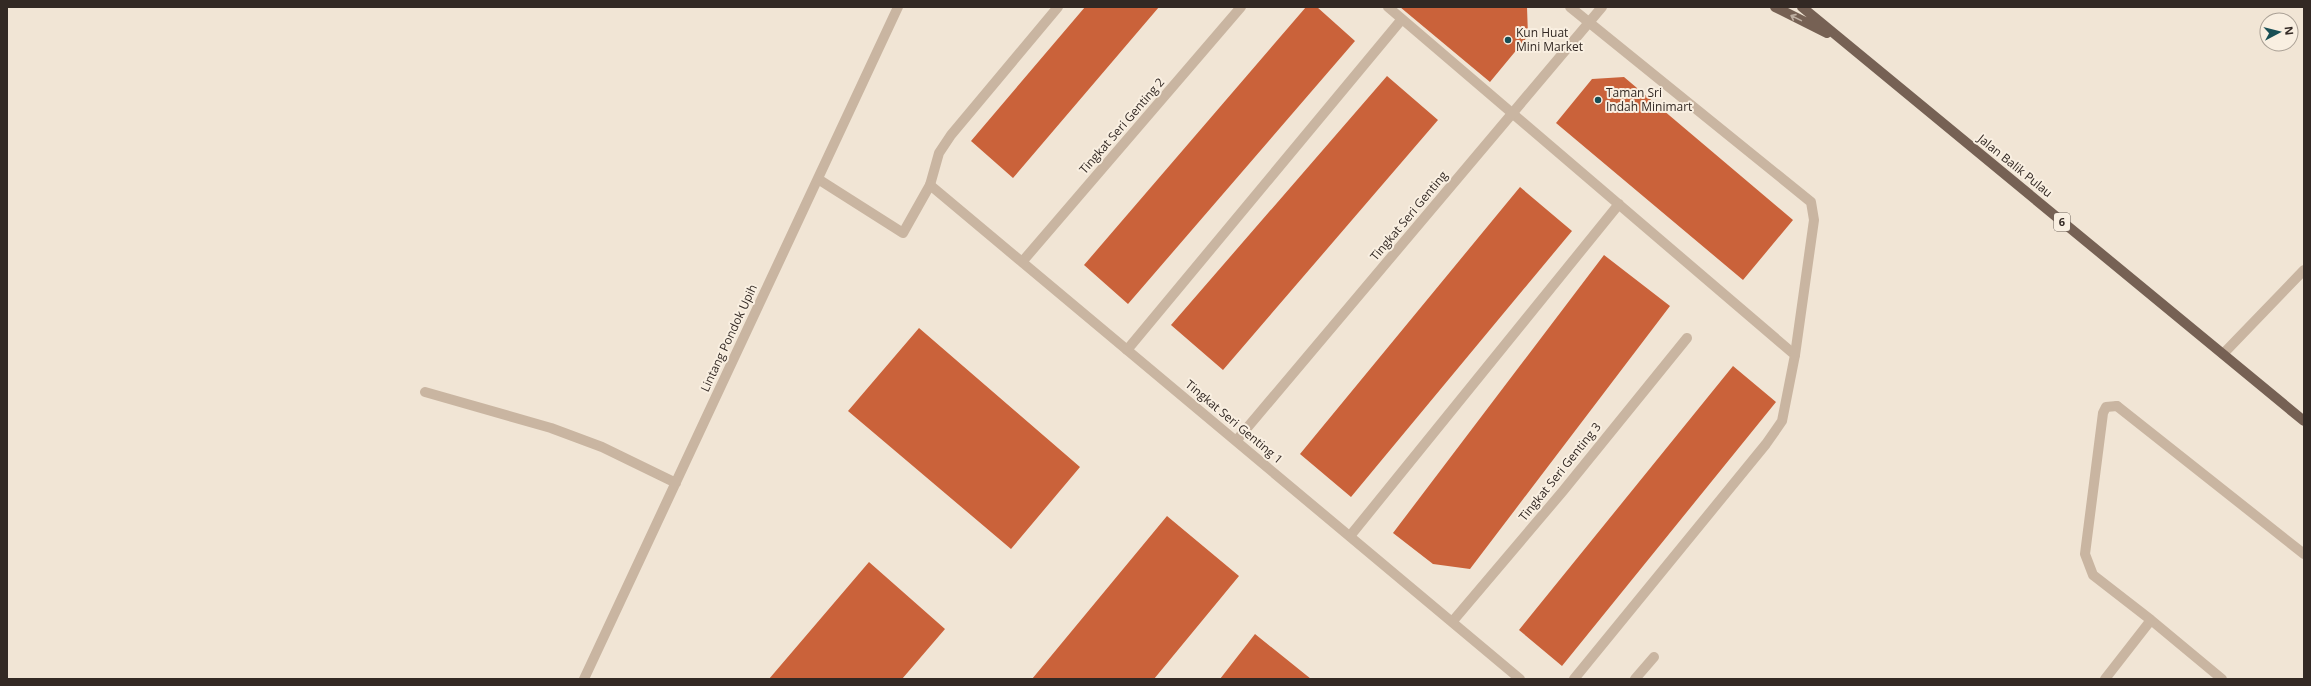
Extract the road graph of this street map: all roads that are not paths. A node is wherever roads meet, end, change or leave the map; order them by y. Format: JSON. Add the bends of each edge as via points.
{"nodes":[{"id":1,"x":898,"y":7,"type":"edge"},
{"id":2,"x":1058,"y":7,"type":"edge"},
{"id":3,"x":1241,"y":7,"type":"edge"},
{"id":4,"x":1388,"y":7,"type":"edge"},
{"id":5,"x":1570,"y":7,"type":"edge"},
{"id":6,"x":1602,"y":7,"type":"edge"},
{"id":7,"x":1775,"y":7,"type":"edge"},
{"id":8,"x":1802,"y":7,"type":"edge"},
{"id":9,"x":1402,"y":19,"type":"junction"},
{"id":10,"x":1588,"y":22,"type":"junction"},
{"id":11,"x":1843,"y":41,"type":"junction"},
{"id":12,"x":1512,"y":113,"type":"junction"},
{"id":13,"x":818,"y":179,"type":"junction"},
{"id":14,"x":930,"y":185,"type":"junction"},
{"id":15,"x":1619,"y":204,"type":"junction"},
{"id":16,"x":1022,"y":262,"type":"junction"},
{"id":17,"x":2304,"y":270,"type":"edge"},
{"id":18,"x":1687,"y":338,"type":"dead end"},
{"id":19,"x":1128,"y":350,"type":"junction"},
{"id":20,"x":2223,"y":354,"type":"junction"},
{"id":21,"x":1795,"y":355,"type":"junction"},
{"id":22,"x":425,"y":392,"type":"dead end"},
{"id":23,"x":2304,"y":421,"type":"edge"},
{"id":24,"x":1236,"y":441,"type":"junction"},
{"id":25,"x":676,"y":483,"type":"junction"},
{"id":26,"x":1350,"y":536,"type":"junction"},
{"id":27,"x":2304,"y":554,"type":"edge"},
{"id":28,"x":2151,"y":620,"type":"junction"},
{"id":29,"x":1452,"y":622,"type":"junction"},
{"id":30,"x":1654,"y":657,"type":"dead end"},
{"id":31,"x":584,"y":679,"type":"edge"},
{"id":32,"x":1520,"y":679,"type":"edge"},
{"id":33,"x":1574,"y":679,"type":"edge"},
{"id":34,"x":1635,"y":679,"type":"edge"},
{"id":35,"x":2105,"y":679,"type":"edge"},
{"id":36,"x":2222,"y":679,"type":"edge"}],
"edges":[{"from":1,"to":13,"type":"street","name":"Lintang Pondok Upih"},
{"from":2,"to":14,"type":"street","via":[[951,135],[939,153]]},
{"from":3,"to":16,"type":"street","name":"Tingkat Seri Genting 2"},
{"from":4,"to":9,"type":"street"},
{"from":5,"to":10,"type":"street"},
{"from":6,"to":10,"type":"street","name":"Tingkat Seri Genting"},
{"from":11,"to":7,"type":"main road","one_way":true},
{"from":8,"to":11,"type":"main road","name":"Jalan Balik Pulau","number":"6"},
{"from":9,"to":12,"type":"street"},
{"from":9,"to":19,"type":"street"},
{"from":10,"to":12,"type":"street","name":"Tingkat Seri Genting"},
{"from":10,"to":21,"type":"street","via":[[1811,202],[1814,220]]},
{"from":11,"to":20,"type":"main road","name":"Jalan Balik Pulau","number":"6"},
{"from":12,"to":15,"type":"street"},
{"from":12,"to":24,"type":"street","name":"Tingkat Seri Genting"},
{"from":13,"to":14,"type":"street","via":[[903,233]]},
{"from":13,"to":25,"type":"street","name":"Lintang Pondok Upih"},
{"from":14,"to":16,"type":"street","name":"Tingkat Seri Genting 1"},
{"from":15,"to":21,"type":"street"},
{"from":15,"to":26,"type":"street"},
{"from":16,"to":19,"type":"street","name":"Tingkat Seri Genting 1"},
{"from":17,"to":20,"type":"street"},
{"from":18,"to":29,"type":"street","name":"Tingkat Seri Genting 3","via":[[1563,491]]},
{"from":19,"to":24,"type":"street","name":"Tingkat Seri Genting 1"},
{"from":20,"to":23,"type":"main road","name":"Jalan Balik Pulau","number":"6"},
{"from":21,"to":33,"type":"street","via":[[1782,421]]},
{"from":22,"to":25,"type":"street","via":[[551,428],[602,448]]},
{"from":24,"to":26,"type":"street","name":"Tingkat Seri Genting 1"},
{"from":25,"to":31,"type":"street","name":"Lintang Pondok Upih"},
{"from":26,"to":29,"type":"street","name":"Tingkat Seri Genting 1"},
{"from":27,"to":28,"type":"street","via":[[2117,406],[2106,407],[2103,413],[2086,554],[2093,575]]},
{"from":28,"to":35,"type":"street"},
{"from":28,"to":36,"type":"street"},
{"from":29,"to":32,"type":"street","name":"Tingkat Seri Genting 1"},
{"from":30,"to":34,"type":"street"}]}
